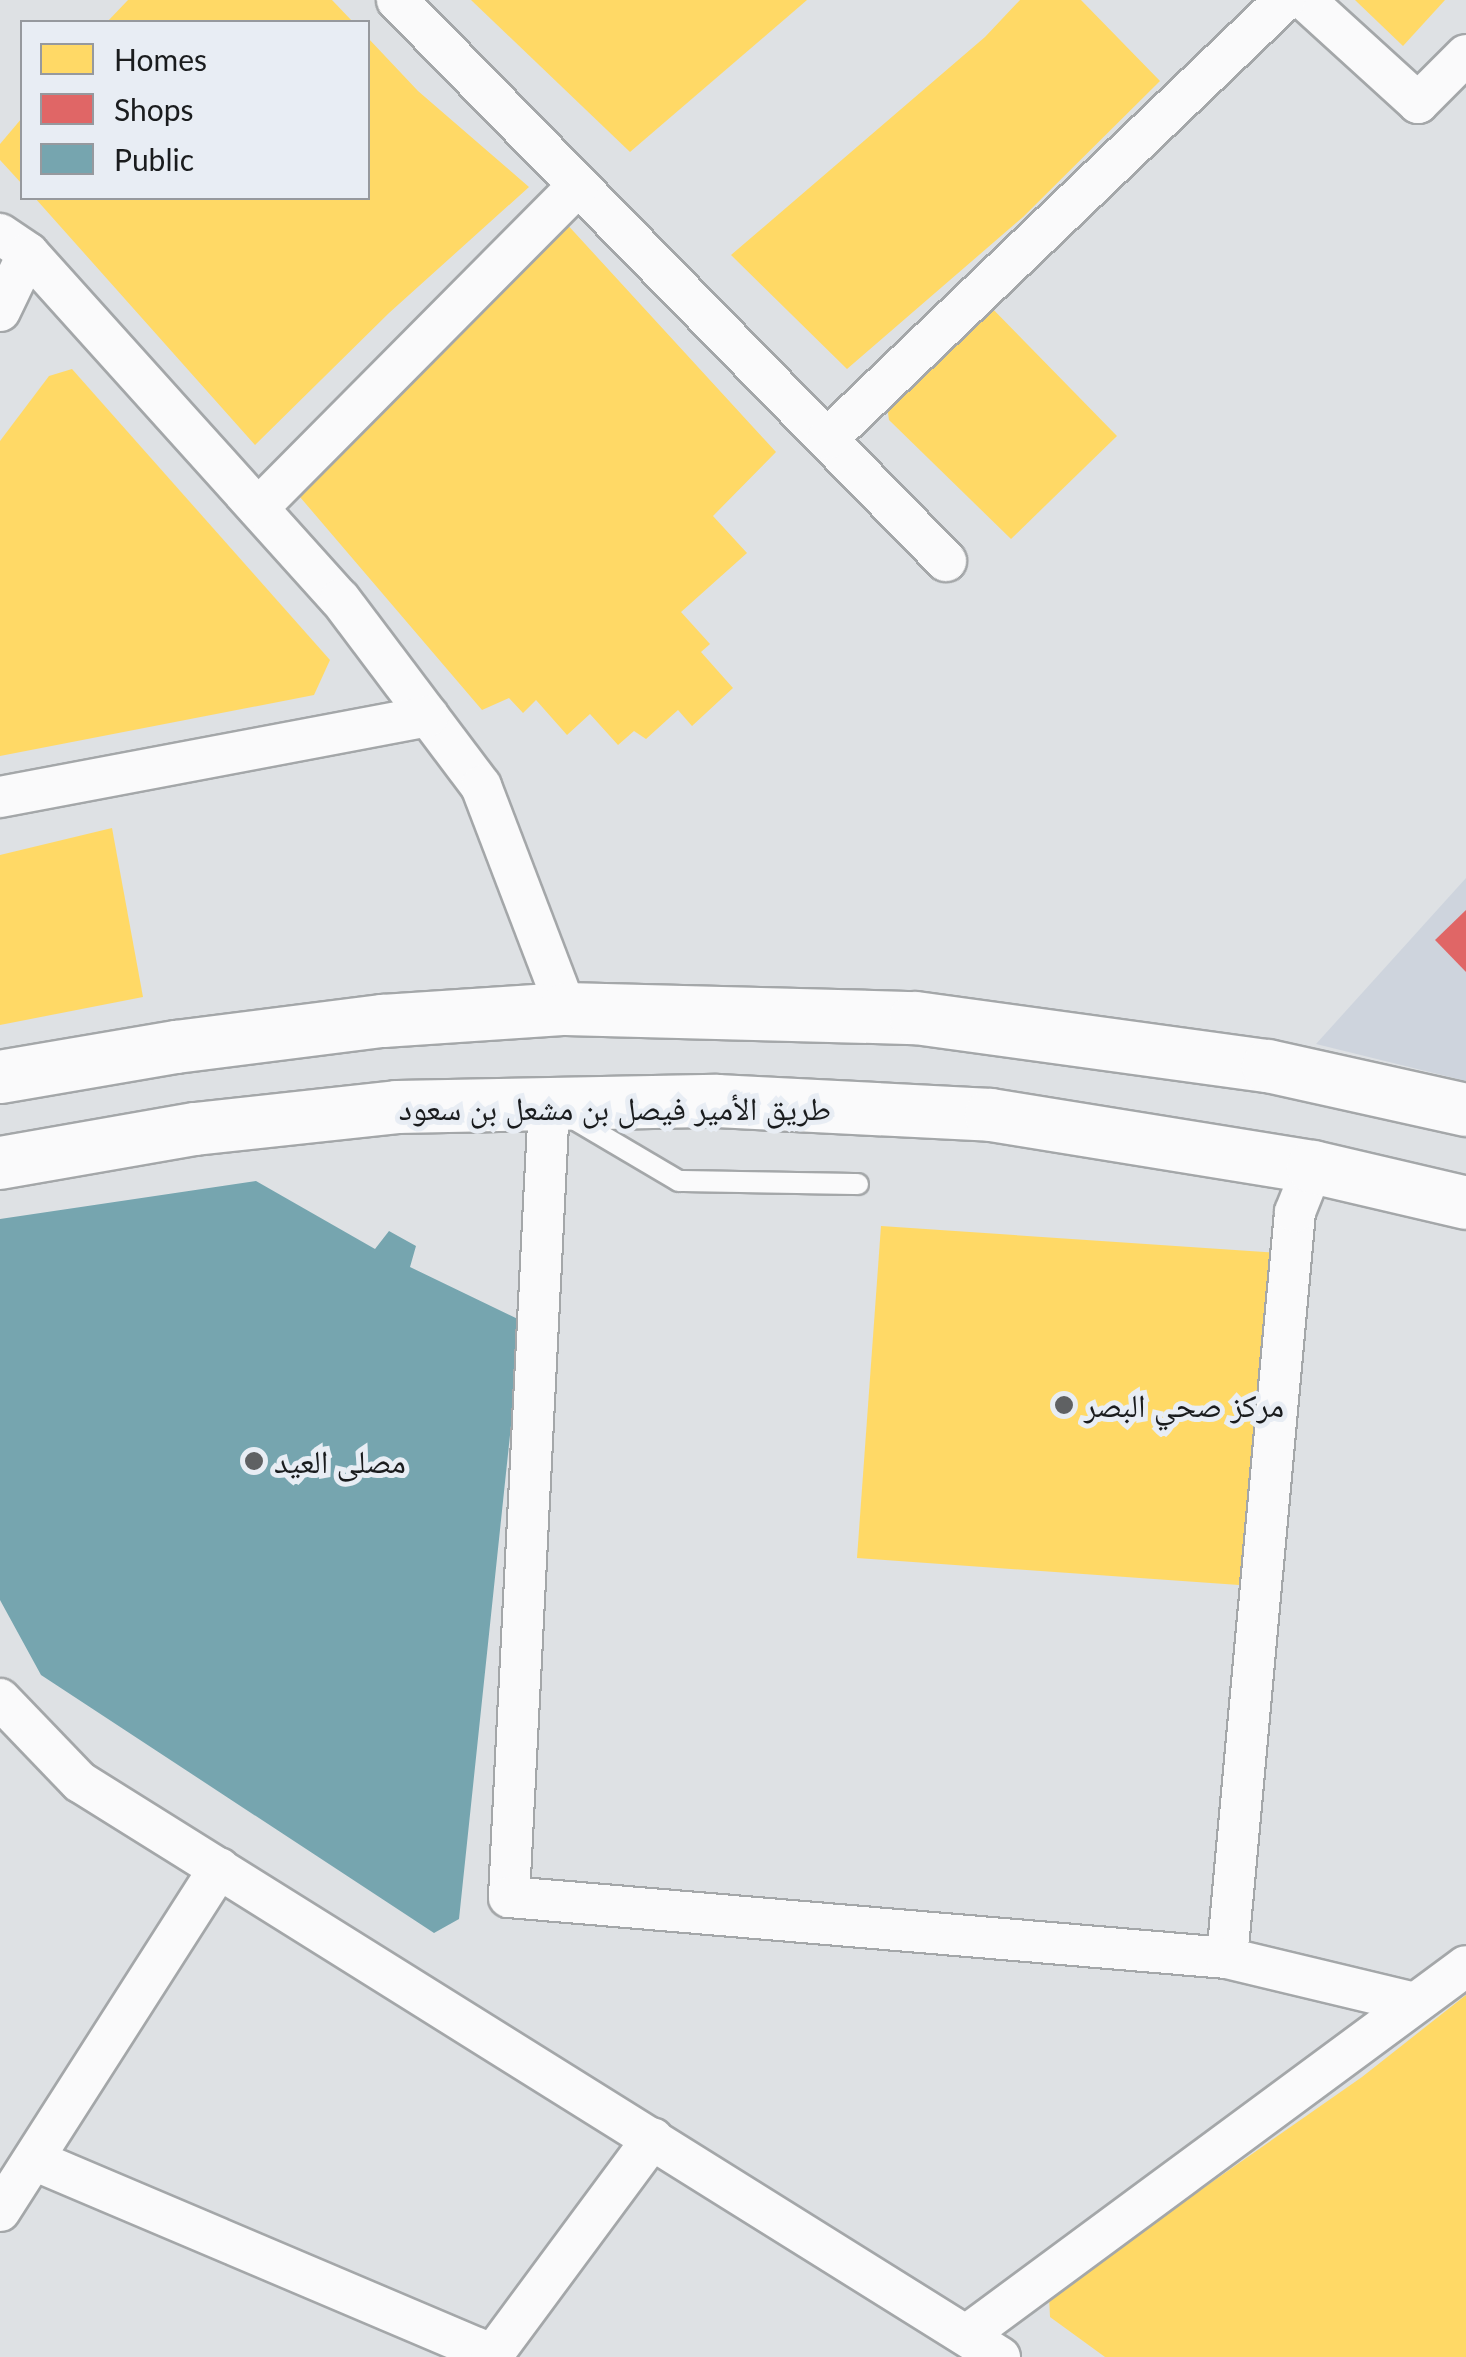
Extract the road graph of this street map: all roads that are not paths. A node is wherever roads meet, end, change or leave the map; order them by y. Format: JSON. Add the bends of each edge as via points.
{"nodes":[{"id":1,"x":397,"y":0,"type":"edge"},
{"id":2,"x":1285,"y":0,"type":"edge"},
{"id":3,"x":1305,"y":0,"type":"edge"},
{"id":4,"x":1466,"y":55,"type":"edge"},
{"id":5,"x":578,"y":186,"type":"junction"},
{"id":6,"x":14,"y":244,"type":"edge"},
{"id":7,"x":0,"y":311,"type":"edge"},
{"id":8,"x":826,"y":439,"type":"junction"},
{"id":9,"x":258,"y":508,"type":"junction"},
{"id":10,"x":946,"y":561,"type":"dead end"},
{"id":11,"x":428,"y":716,"type":"junction"},
{"id":12,"x":0,"y":797,"type":"edge"},
{"id":13,"x":566,"y":1009,"type":"junction"},
{"id":14,"x":0,"y":1078,"type":"edge"},
{"id":15,"x":549,"y":1104,"type":"junction"},
{"id":16,"x":1466,"y":1110,"type":"edge"},
{"id":17,"x":0,"y":1163,"type":"edge"},
{"id":18,"x":1313,"y":1167,"type":"junction"},
{"id":19,"x":858,"y":1184,"type":"dead end"},
{"id":20,"x":1466,"y":1203,"type":"edge"},
{"id":21,"x":0,"y":1699,"type":"edge"},
{"id":22,"x":220,"y":1868,"type":"junction"},
{"id":23,"x":1227,"y":1958,"type":"junction"},
{"id":24,"x":1466,"y":1966,"type":"edge"},
{"id":25,"x":1414,"y":2003,"type":"junction"},
{"id":26,"x":653,"y":2138,"type":"junction"},
{"id":27,"x":34,"y":2160,"type":"junction"},
{"id":28,"x":0,"y":2211,"type":"edge"},
{"id":29,"x":984,"y":2345,"type":"edge"},
{"id":30,"x":492,"y":2356,"type":"edge"}],
"edges":[{"from":1,"to":5,"type":"street"},
{"from":2,"to":8,"type":"street"},
{"from":3,"to":4,"type":"street","via":[[1418,103]]},
{"from":5,"to":8,"type":"street"},
{"from":5,"to":9,"type":"street"},
{"from":6,"to":7,"type":"street"},
{"from":6,"to":9,"type":"street"},
{"from":8,"to":10,"type":"street"},
{"from":9,"to":11,"type":"street","via":[[340,599]]},
{"from":11,"to":12,"type":"street"},
{"from":11,"to":13,"type":"street","via":[[481,786]]},
{"from":13,"to":14,"type":"street","via":[[383,1021]]},
{"from":13,"to":16,"type":"street","via":[[916,1018],[1268,1066]]},
{"from":15,"to":17,"type":"street","name":"طريق الأمير فيصل بن مشعل بن سعود","via":[[397,1107],[194,1129]]},
{"from":15,"to":18,"type":"street","name":"طريق الأمير فيصل بن مشعل بن سعود","via":[[717,1101],[992,1115]]},
{"from":15,"to":19,"type":"lane","via":[[680,1180]]},
{"from":15,"to":23,"type":"street","via":[[509,1898]]},
{"from":18,"to":20,"type":"street","name":"طريق الأمير فيصل بن مشعل بن سعود"},
{"from":18,"to":23,"type":"street","via":[[1295,1212]]},
{"from":21,"to":22,"type":"street","via":[[80,1782]]},
{"from":22,"to":26,"type":"street"},
{"from":22,"to":27,"type":"street"},
{"from":23,"to":25,"type":"street"},
{"from":24,"to":25,"type":"street"},
{"from":25,"to":29,"type":"street"},
{"from":26,"to":29,"type":"street"},
{"from":26,"to":30,"type":"street"},
{"from":27,"to":28,"type":"street"},
{"from":27,"to":30,"type":"street"}]}
